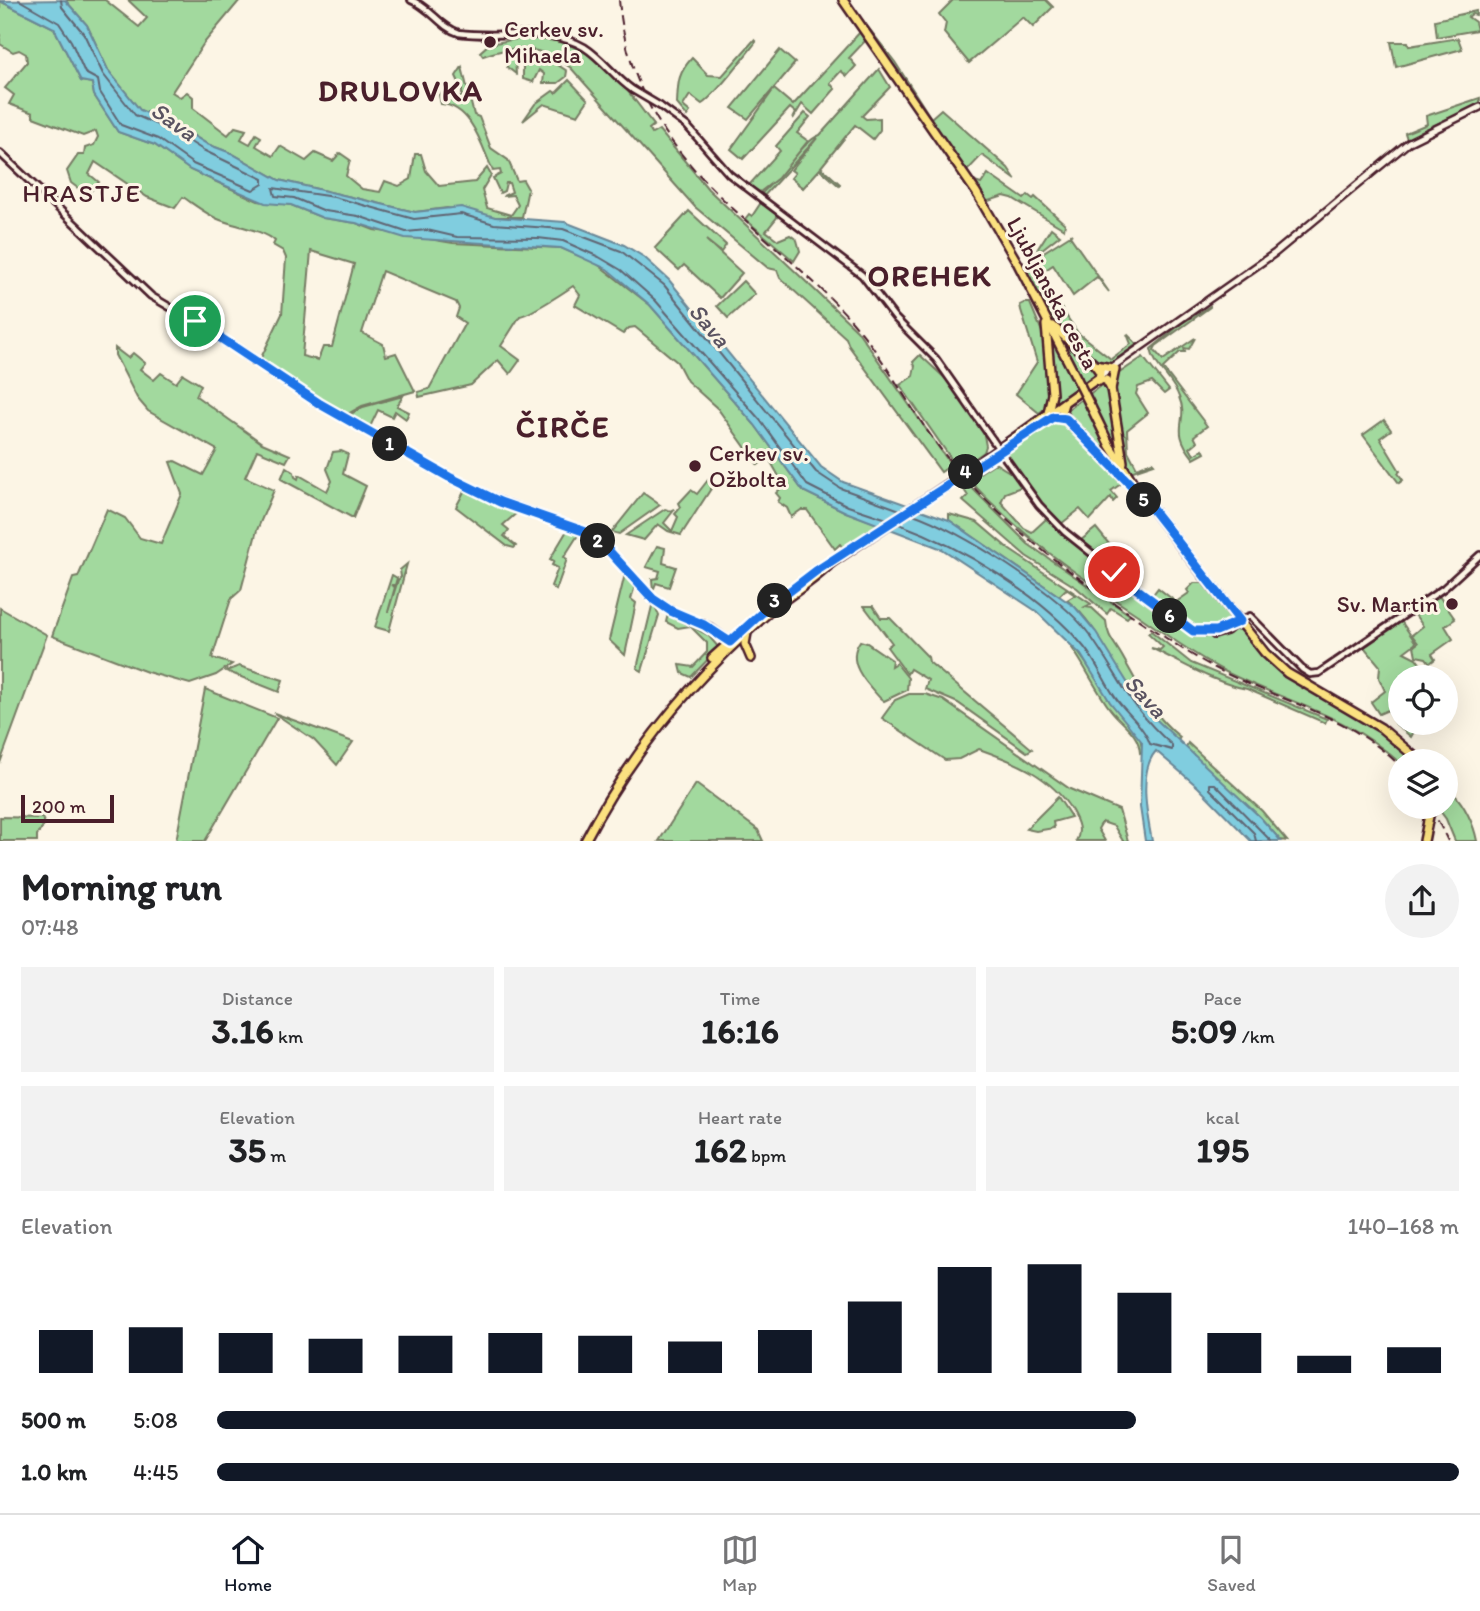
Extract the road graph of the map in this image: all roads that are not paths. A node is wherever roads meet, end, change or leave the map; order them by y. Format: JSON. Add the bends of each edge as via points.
{"nodes":[{"id":1,"x":411,"y":0,"type":"edge"},
{"id":2,"x":843,"y":0,"type":"edge"},
{"id":3,"x":1480,"y":107,"type":"edge"},
{"id":4,"x":0,"y":153,"type":"edge"},
{"id":5,"x":1040,"y":308,"type":"junction"},
{"id":6,"x":1095,"y":365,"type":"junction"},
{"id":7,"x":1115,"y":367,"type":"junction"},
{"id":8,"x":1100,"y":379,"type":"junction"},
{"id":9,"x":1111,"y":389,"type":"junction"},
{"id":10,"x":1052,"y":394,"type":"junction"},
{"id":11,"x":1063,"y":405,"type":"junction"},
{"id":12,"x":1049,"y":415,"type":"junction"},
{"id":13,"x":1066,"y":419,"type":"junction"},
{"id":14,"x":1136,"y":488,"type":"junction"},
{"id":15,"x":1141,"y":495,"type":"junction"},
{"id":16,"x":1480,"y":555,"type":"edge"},
{"id":17,"x":831,"y":563,"type":"junction"},
{"id":18,"x":1240,"y":621,"type":"junction"},
{"id":19,"x":747,"y":632,"type":"junction"},
{"id":20,"x":730,"y":642,"type":"junction"},
{"id":21,"x":751,"y":658,"type":"dead end"},
{"id":22,"x":670,"y":712,"type":"junction"},
{"id":23,"x":1406,"y":749,"type":"edge"},
{"id":24,"x":1429,"y":819,"type":"edge"},
{"id":25,"x":585,"y":841,"type":"edge"},
{"id":26,"x":1424,"y":841,"type":"edge"}],
"edges":[{"from":1,"to":18,"type":"street","bridge":true,"via":[[459,33],[552,37],[597,56],[633,90],[687,126],[729,174],[862,275],[895,318],[933,355],[1038,505],[1065,532],[1197,632],[1216,631]]},
{"from":2,"to":5,"type":"main road","name":"Ljubljanska cesta","via":[[976,192]]},
{"from":3,"to":7,"type":"main road","via":[[1393,154],[1295,237]]},
{"from":4,"to":20,"type":"street","via":[[141,289],[341,417],[484,495],[586,532],[653,599]]},
{"from":5,"to":6,"type":"main road","via":[[1059,333]]},
{"from":5,"to":10,"type":"main road","via":[[1049,341]]},
{"from":5,"to":14,"type":"main road","name":"Ljubljanska cesta","bridge":true},
{"from":6,"to":7,"type":"main road"},
{"from":6,"to":8,"type":"main road"},
{"from":7,"to":8,"type":"main road"},
{"from":7,"to":9,"type":"main road"},
{"from":8,"to":9,"type":"main road"},
{"from":8,"to":11,"type":"main road"},
{"from":9,"to":14,"type":"main road","via":[[1121,456]]},
{"from":10,"to":11,"type":"main road"},
{"from":10,"to":12,"type":"main road"},
{"from":11,"to":12,"type":"main road"},
{"from":11,"to":13,"type":"main road"},
{"from":12,"to":13,"type":"main road"},
{"from":12,"to":17,"type":"main road","bridge":true},
{"from":13,"to":15,"type":"main road"},
{"from":14,"to":15,"type":"main road","name":"Ljubljanska cesta"},
{"from":15,"to":18,"type":"main road","name":"Ljubljanska cesta"},
{"from":16,"to":18,"type":"street","via":[[1444,588],[1319,674],[1302,669],[1251,616]]},
{"from":17,"to":19,"type":"main road"},
{"from":17,"to":20,"type":"main road","via":[[793,587]]},
{"from":18,"to":23,"type":"main road","name":"Ljubljanska cesta","via":[[1287,673],[1381,728]]},
{"from":19,"to":21,"type":"main road","via":[[745,643]]},
{"from":19,"to":22,"type":"main road"},
{"from":20,"to":22,"type":"main road"},
{"from":22,"to":25,"type":"main road"},
{"from":24,"to":26,"type":"main road","bridge":true}]}
